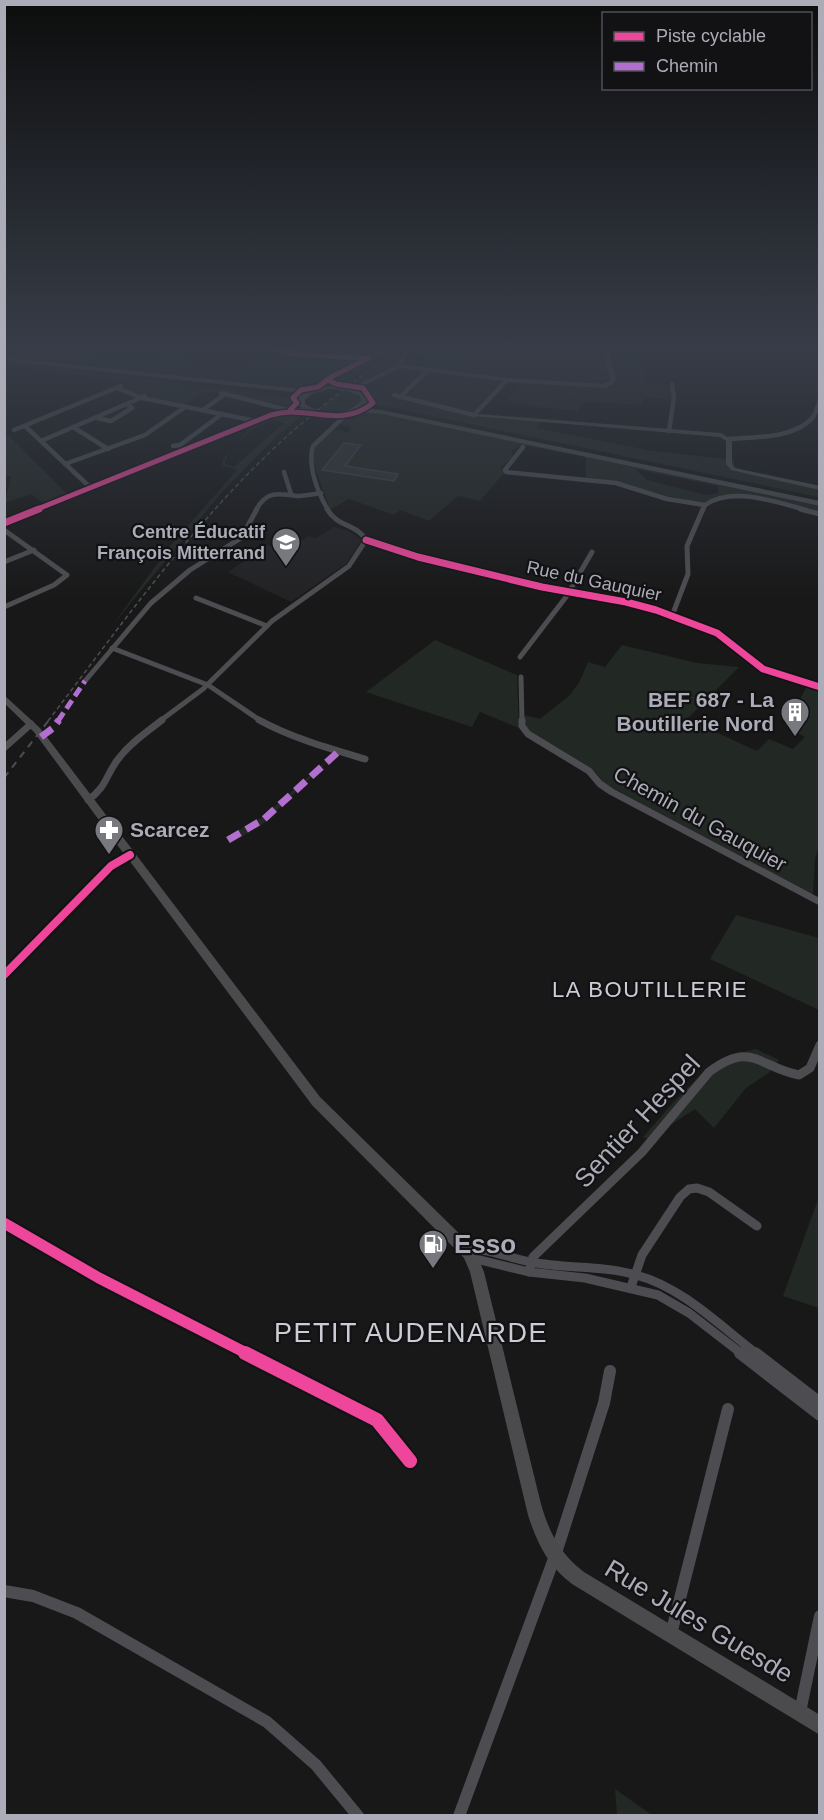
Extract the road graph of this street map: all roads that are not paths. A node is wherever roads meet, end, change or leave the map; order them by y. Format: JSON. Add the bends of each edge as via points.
{"nodes":[{"id":1,"x":33,"y":433,"type":"edge"},
{"id":2,"x":59,"y":433,"type":"edge"},
{"id":3,"x":83,"y":433,"type":"edge"},
{"id":4,"x":148,"y":433,"type":"edge"},
{"id":5,"x":196,"y":433,"type":"edge"},
{"id":6,"x":227,"y":433,"type":"edge"},
{"id":7,"x":325,"y":433,"type":"edge"},
{"id":8,"x":485,"y":433,"type":"edge"},
{"id":9,"x":489,"y":433,"type":"edge"},
{"id":10,"x":697,"y":433,"type":"edge"},
{"id":11,"x":778,"y":433,"type":"edge"},
{"id":12,"x":728,"y":439,"type":"junction"},
{"id":13,"x":41,"y":441,"type":"junction"},
{"id":14,"x":528,"y":442,"type":"junction"},
{"id":15,"x":173,"y":446,"type":"dead end"},
{"id":16,"x":108,"y":448,"type":"junction"},
{"id":17,"x":65,"y":464,"type":"junction"},
{"id":18,"x":284,"y":472,"type":"dead end"},
{"id":19,"x":819,"y":488,"type":"edge"},
{"id":20,"x":92,"y":489,"type":"junction"},
{"id":21,"x":321,"y":493,"type":"junction"},
{"id":22,"x":291,"y":494,"type":"junction"},
{"id":23,"x":819,"y":499,"type":"edge"},
{"id":24,"x":819,"y":504,"type":"edge"},
{"id":25,"x":705,"y":505,"type":"junction"},
{"id":26,"x":819,"y":514,"type":"edge"},
{"id":27,"x":4,"y":523,"type":"edge"},
{"id":28,"x":265,"y":526,"type":"dead end"},
{"id":29,"x":4,"y":530,"type":"edge"},
{"id":30,"x":241,"y":538,"type":"junction"},
{"id":31,"x":366,"y":540,"type":"junction"},
{"id":32,"x":34,"y":550,"type":"junction"},
{"id":33,"x":592,"y":552,"type":"dead end"},
{"id":34,"x":4,"y":562,"type":"edge"},
{"id":35,"x":569,"y":592,"type":"junction"},
{"id":36,"x":196,"y":598,"type":"dead end"},
{"id":37,"x":4,"y":607,"type":"edge"},
{"id":38,"x":672,"y":616,"type":"junction"},
{"id":39,"x":267,"y":626,"type":"junction"},
{"id":40,"x":112,"y":648,"type":"junction"},
{"id":41,"x":520,"y":657,"type":"dead end"},
{"id":42,"x":521,"y":677,"type":"dead end"},
{"id":43,"x":85,"y":681,"type":"dead end"},
{"id":44,"x":208,"y":685,"type":"junction"},
{"id":45,"x":819,"y":687,"type":"edge"},
{"id":46,"x":4,"y":698,"type":"edge"},
{"id":47,"x":31,"y":724,"type":"junction"},
{"id":48,"x":4,"y":748,"type":"edge"},
{"id":49,"x":365,"y":759,"type":"dead end"},
{"id":50,"x":88,"y":800,"type":"junction"},
{"id":51,"x":130,"y":855,"type":"junction"},
{"id":52,"x":819,"y":902,"type":"edge"},
{"id":53,"x":4,"y":975,"type":"edge"},
{"id":54,"x":819,"y":1045,"type":"edge"},
{"id":55,"x":4,"y":1222,"type":"edge"},
{"id":56,"x":757,"y":1226,"type":"dead end"},
{"id":57,"x":468,"y":1253,"type":"junction"},
{"id":58,"x":530,"y":1267,"type":"junction"},
{"id":59,"x":634,"y":1274,"type":"junction"},
{"id":60,"x":631,"y":1287,"type":"junction"},
{"id":61,"x":610,"y":1371,"type":"dead end"},
{"id":62,"x":819,"y":1402,"type":"edge"},
{"id":63,"x":728,"y":1409,"type":"dead end"},
{"id":64,"x":819,"y":1415,"type":"edge"},
{"id":65,"x":410,"y":1461,"type":"dead end"},
{"id":66,"x":555,"y":1556,"type":"junction"},
{"id":67,"x":4,"y":1591,"type":"edge"},
{"id":68,"x":819,"y":1616,"type":"edge"},
{"id":69,"x":671,"y":1634,"type":"junction"},
{"id":70,"x":800,"y":1713,"type":"junction"},
{"id":71,"x":819,"y":1726,"type":"edge"},
{"id":72,"x":357,"y":1815,"type":"edge"},
{"id":73,"x":459,"y":1815,"type":"edge"}],
"edges":[{"from":1,"to":13,"type":"street"},
{"from":2,"to":13,"type":"street"},
{"from":3,"to":16,"type":"street"},
{"from":4,"to":16,"type":"street"},
{"from":5,"to":15,"type":"street"},
{"from":6,"to":20,"type":"main road"},
{"from":7,"to":21,"type":"street","name":"Rue du Gauquier","via":[[310,449],[310,462]]},
{"from":8,"to":14,"type":"highway"},
{"from":9,"to":14,"type":"highway"},
{"from":10,"to":12,"type":"main road"},
{"from":11,"to":12,"type":"street"},
{"from":12,"to":19,"type":"main road","via":[[729,464],[733,469]]},
{"from":13,"to":17,"type":"street"},
{"from":14,"to":23,"type":"highway"},
{"from":14,"to":24,"type":"highway"},
{"from":14,"to":25,"type":"street","via":[[506,472],[615,483],[667,500]]},
{"from":16,"to":17,"type":"street"},
{"from":17,"to":20,"type":"street"},
{"from":18,"to":22,"type":"street"},
{"from":20,"to":27,"type":"main road"},
{"from":21,"to":22,"type":"street"},
{"from":21,"to":31,"type":"street","name":"Rue du Gauquier","via":[[331,517],[363,534]]},
{"from":22,"to":30,"type":"street","via":[[280,492],[261,501]]},
{"from":25,"to":26,"type":"street","via":[[717,497],[735,496]]},
{"from":25,"to":38,"type":"street","via":[[687,546],[688,574]]},
{"from":28,"to":30,"type":"street"},
{"from":29,"to":32,"type":"street"},
{"from":30,"to":40,"type":"street","via":[[173,583],[140,613]]},
{"from":31,"to":35,"type":"street","name":"Rue du Gauquier","via":[[418,557]]},
{"from":31,"to":39,"type":"street","via":[[349,566]]},
{"from":32,"to":34,"type":"street"},
{"from":32,"to":37,"type":"street","via":[[66,577]]},
{"from":33,"to":35,"type":"street"},
{"from":35,"to":38,"type":"street","name":"Rue du Gauquier","via":[[635,603]]},
{"from":35,"to":41,"type":"street"},
{"from":36,"to":39,"type":"street"},
{"from":38,"to":45,"type":"street","name":"Rue du Gauquier","via":[[717,633],[763,669]]},
{"from":39,"to":44,"type":"street"},
{"from":40,"to":43,"type":"street"},
{"from":40,"to":44,"type":"street"},
{"from":42,"to":52,"type":"street","name":"Chemin du Gauquier","via":[[522,726],[528,734],[589,771],[612,792]]},
{"from":44,"to":49,"type":"street","via":[[268,726]]},
{"from":44,"to":50,"type":"street","via":[[128,746],[100,792]]},
{"from":46,"to":47,"type":"main road"},
{"from":47,"to":48,"type":"street"},
{"from":47,"to":50,"type":"main road"},
{"from":50,"to":51,"type":"main road"},
{"from":51,"to":53,"type":"main road","via":[[111,866]]},
{"from":51,"to":57,"type":"main road","via":[[316,1101]]},
{"from":54,"to":58,"type":"street","name":"Sentier Hespel","via":[[810,1068],[799,1075],[748,1056],[721,1064],[686,1095],[649,1144]]},
{"from":55,"to":65,"type":"street","via":[[99,1278],[377,1420]]},
{"from":56,"to":59,"type":"street","via":[[709,1192],[689,1189],[642,1255]]},
{"from":57,"to":58,"type":"street"},
{"from":57,"to":66,"type":"main road","name":"Rue Jules Guesde","via":[[477,1272],[533,1504]]},
{"from":58,"to":59,"type":"street"},
{"from":58,"to":60,"type":"street"},
{"from":59,"to":60,"type":"street"},
{"from":59,"to":62,"type":"street","via":[[660,1283],[680,1296]]},
{"from":60,"to":64,"type":"street","via":[[682,1308]]},
{"from":61,"to":66,"type":"street","via":[[604,1403]]},
{"from":63,"to":69,"type":"street"},
{"from":66,"to":69,"type":"main road","name":"Rue Jules Guesde","via":[[578,1578]]},
{"from":66,"to":73,"type":"street"},
{"from":67,"to":72,"type":"street","via":[[33,1596],[76,1613],[267,1722],[315,1763]]},
{"from":68,"to":70,"type":"street"},
{"from":69,"to":70,"type":"main road","name":"Rue Jules Guesde"},
{"from":70,"to":71,"type":"main road","name":"Rue Jules Guesde"}]}
